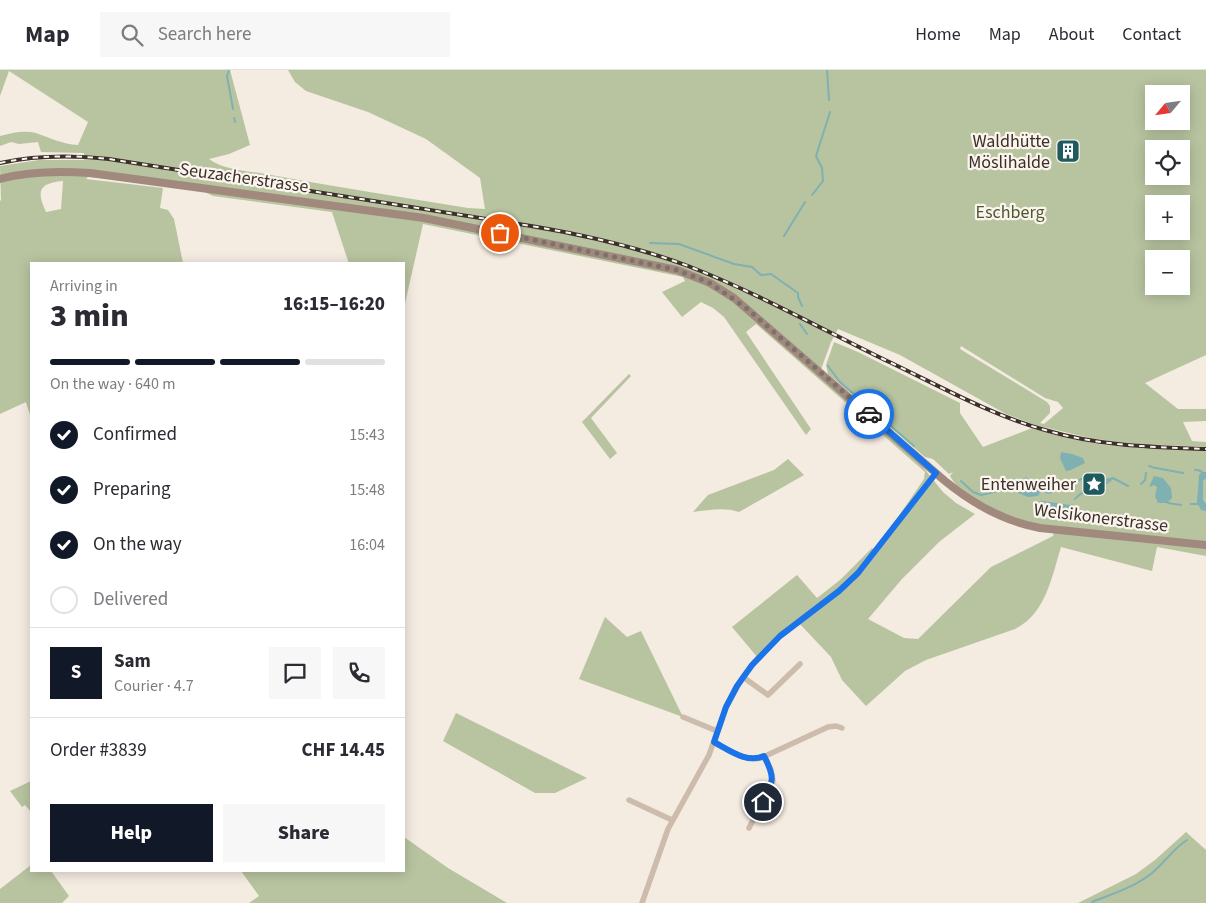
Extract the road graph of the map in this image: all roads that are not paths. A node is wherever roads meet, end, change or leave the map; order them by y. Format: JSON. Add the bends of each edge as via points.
{"nodes":[{"id":1,"x":0,"y":178,"type":"edge"},
{"id":2,"x":482,"y":230,"type":"joint"},
{"id":3,"x":936,"y":473,"type":"junction"},
{"id":4,"x":1206,"y":546,"type":"edge"},
{"id":5,"x":800,"y":664,"type":"dead end"},
{"id":6,"x":743,"y":677,"type":"junction"},
{"id":7,"x":683,"y":717,"type":"dead end"},
{"id":8,"x":842,"y":728,"type":"dead end"},
{"id":9,"x":717,"y":731,"type":"junction"},
{"id":10,"x":714,"y":742,"type":"junction"},
{"id":11,"x":764,"y":756,"type":"junction"},
{"id":12,"x":629,"y":800,"type":"dead end"},
{"id":13,"x":672,"y":820,"type":"junction"},
{"id":14,"x":749,"y":828,"type":"dead end"},
{"id":15,"x":642,"y":903,"type":"edge"}],
"edges":[{"from":1,"to":2,"type":"main road","name":"Seuzacherstrasse","via":[[42,172],[90,173],[424,218]]},
{"from":2,"to":3,"type":"main road","name":"Welsikonerstrasse","via":[[670,268],[710,283],[745,307]]},
{"from":3,"to":4,"type":"main road","name":"Welsikonerstrasse","via":[[974,503],[1027,525]]},
{"from":3,"to":6,"type":"street","via":[[858,573],[780,636]]},
{"from":5,"to":6,"type":"street","via":[[768,695]]},
{"from":6,"to":9,"type":"street"},
{"from":7,"to":9,"type":"street"},
{"from":8,"to":11,"type":"street","via":[[828,727]]},
{"from":9,"to":10,"type":"street"},
{"from":10,"to":11,"type":"street","via":[[748,758]]},
{"from":10,"to":13,"type":"street"},
{"from":11,"to":14,"type":"street","via":[[773,781]]},
{"from":12,"to":13,"type":"street"},
{"from":13,"to":15,"type":"street"}]}
